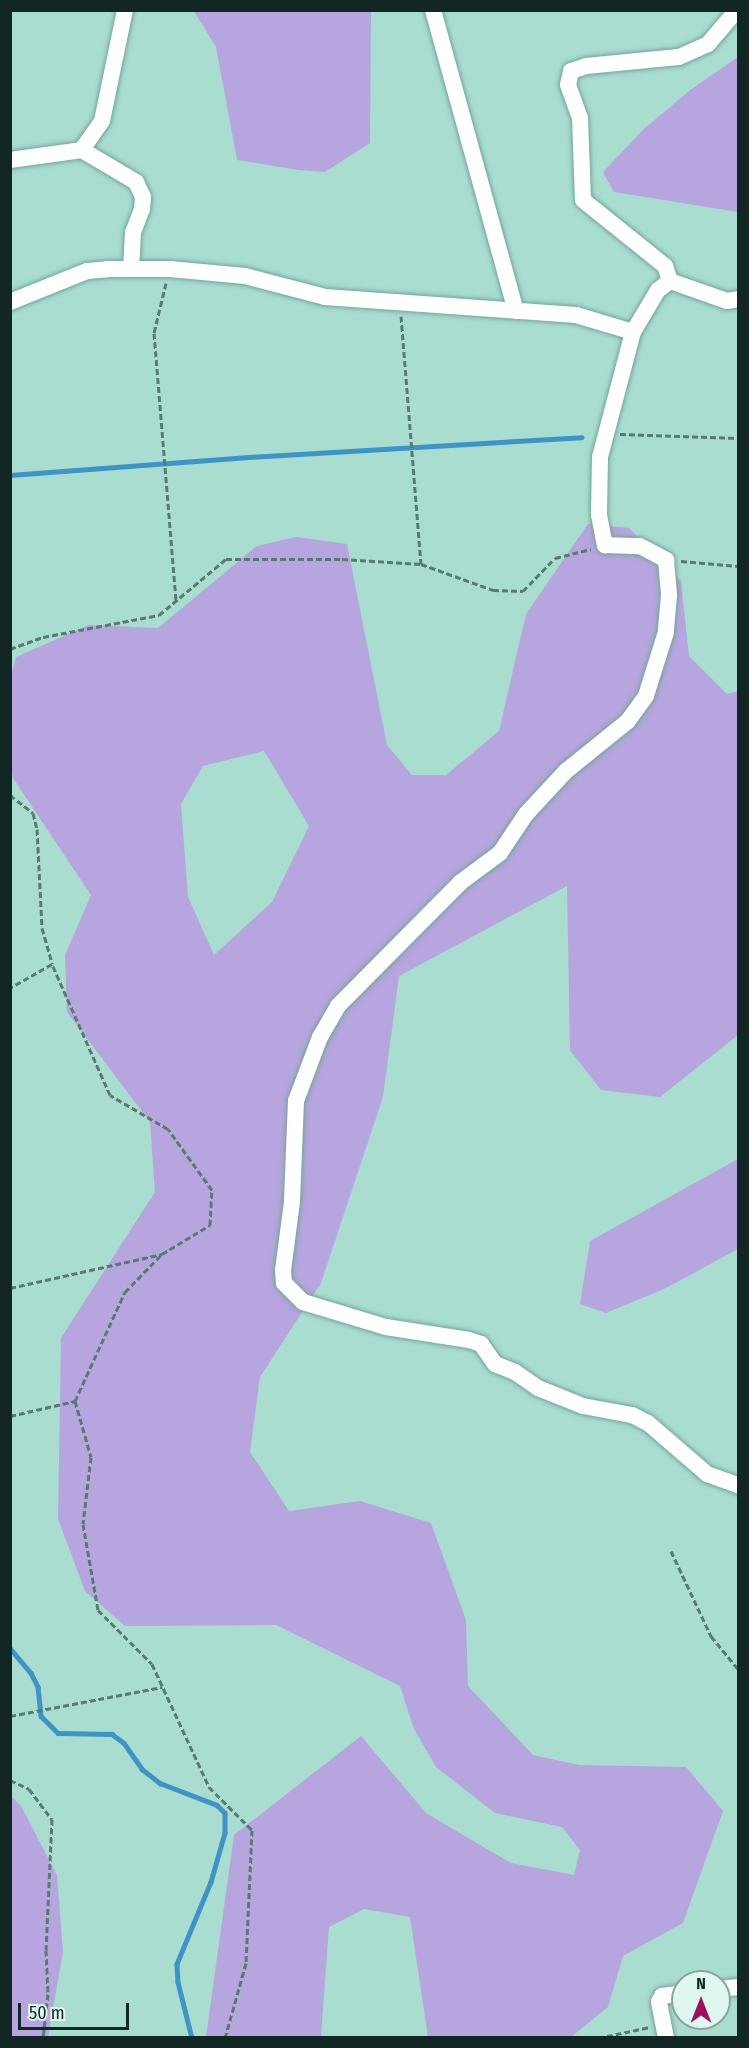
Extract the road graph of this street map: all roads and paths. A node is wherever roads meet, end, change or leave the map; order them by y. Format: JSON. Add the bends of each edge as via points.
{"nodes":[{"id":1,"x":125,"y":10,"type":"edge"},
{"id":2,"x":433,"y":10,"type":"edge"},
{"id":3,"x":737,"y":10,"type":"edge"},
{"id":4,"x":82,"y":150,"type":"junction"},
{"id":5,"x":10,"y":160,"type":"edge"},
{"id":6,"x":131,"y":269,"type":"junction"},
{"id":7,"x":170,"y":269,"type":"junction"},
{"id":8,"x":670,"y":281,"type":"junction"},
{"id":9,"x":738,"y":299,"type":"edge"},
{"id":10,"x":10,"y":302,"type":"edge"},
{"id":11,"x":400,"y":303,"type":"junction"},
{"id":12,"x":516,"y":311,"type":"junction"},
{"id":13,"x":633,"y":332,"type":"junction"},
{"id":14,"x":607,"y":434,"type":"junction"},
{"id":15,"x":738,"y":438,"type":"edge"},
{"id":16,"x":605,"y":545,"type":"junction"},
{"id":17,"x":666,"y":560,"type":"junction"},
{"id":18,"x":421,"y":564,"type":"junction"},
{"id":19,"x":738,"y":566,"type":"edge"},
{"id":20,"x":176,"y":601,"type":"junction"},
{"id":21,"x":10,"y":649,"type":"edge"},
{"id":22,"x":10,"y":795,"type":"edge"},
{"id":23,"x":52,"y":964,"type":"junction"},
{"id":24,"x":10,"y":988,"type":"edge"},
{"id":25,"x":162,"y":1254,"type":"junction"},
{"id":26,"x":10,"y":1288,"type":"edge"},
{"id":27,"x":75,"y":1401,"type":"junction"},
{"id":28,"x":10,"y":1416,"type":"edge"},
{"id":29,"x":738,"y":1485,"type":"edge"},
{"id":30,"x":671,"y":1551,"type":"dead end"},
{"id":31,"x":738,"y":1669,"type":"edge"},
{"id":32,"x":162,"y":1687,"type":"junction"},
{"id":33,"x":10,"y":1716,"type":"edge"},
{"id":34,"x":10,"y":1780,"type":"edge"},
{"id":35,"x":671,"y":1995,"type":"edge"},
{"id":36,"x":665,"y":2031,"type":"edge"},
{"id":37,"x":43,"y":2037,"type":"edge"},
{"id":38,"x":225,"y":2037,"type":"edge"},
{"id":39,"x":598,"y":2037,"type":"edge"}],
"edges":[{"from":1,"to":4,"type":"street","via":[[102,121]]},
{"from":2,"to":12,"type":"street"},
{"from":3,"to":8,"type":"street","via":[[708,44],[679,57],[586,66],[571,71],[568,85],[580,118],[584,200],[665,266]]},
{"from":4,"to":5,"type":"street"},
{"from":4,"to":6,"type":"street","via":[[136,182],[143,197],[133,232]]},
{"from":6,"to":7,"type":"street"},
{"from":6,"to":10,"type":"street","via":[[87,272]]},
{"from":7,"to":11,"type":"street","via":[[245,276],[325,297]]},
{"from":7,"to":20,"type":"path","via":[[154,333]]},
{"from":8,"to":9,"type":"street","via":[[727,301]]},
{"from":8,"to":13,"type":"street","via":[[658,291]]},
{"from":11,"to":12,"type":"street"},
{"from":11,"to":18,"type":"path"},
{"from":12,"to":13,"type":"street","via":[[576,315]]},
{"from":13,"to":14,"type":"street"},
{"from":14,"to":15,"type":"path"},
{"from":14,"to":16,"type":"street","via":[[600,457],[598,515]]},
{"from":16,"to":17,"type":"street","via":[[640,546]]},
{"from":16,"to":18,"type":"path","via":[[555,558],[523,591],[493,590]]},
{"from":17,"to":19,"type":"path"},
{"from":17,"to":29,"type":"street","via":[[666,632],[646,696],[628,721],[566,771],[526,814],[500,853],[461,882],[360,982],[338,1006],[320,1037],[296,1101],[284,1276],[291,1292],[303,1302],[386,1327],[481,1344],[495,1364],[538,1388],[583,1406],[648,1422],[707,1474]]},
{"from":18,"to":20,"type":"path","via":[[226,559]]},
{"from":20,"to":21,"type":"path","via":[[159,615],[43,637]]},
{"from":22,"to":23,"type":"path","via":[[33,813],[42,928]]},
{"from":23,"to":24,"type":"path"},
{"from":23,"to":25,"type":"path","via":[[110,1095],[168,1129],[212,1190],[210,1225]]},
{"from":25,"to":26,"type":"path"},
{"from":25,"to":27,"type":"path","via":[[125,1292]]},
{"from":27,"to":28,"type":"path"},
{"from":27,"to":32,"type":"path","via":[[91,1457],[83,1524],[98,1610],[152,1664]]},
{"from":30,"to":31,"type":"path","via":[[711,1636]]},
{"from":32,"to":33,"type":"path"},
{"from":32,"to":38,"type":"path","via":[[209,1787],[252,1830],[246,1963]]},
{"from":34,"to":37,"type":"path","via":[[29,1789],[52,1819],[46,1950],[48,1994]]},
{"from":35,"to":36,"type":"street","via":[[662,1996],[659,2002]]},
{"from":36,"to":39,"type":"path"}]}
